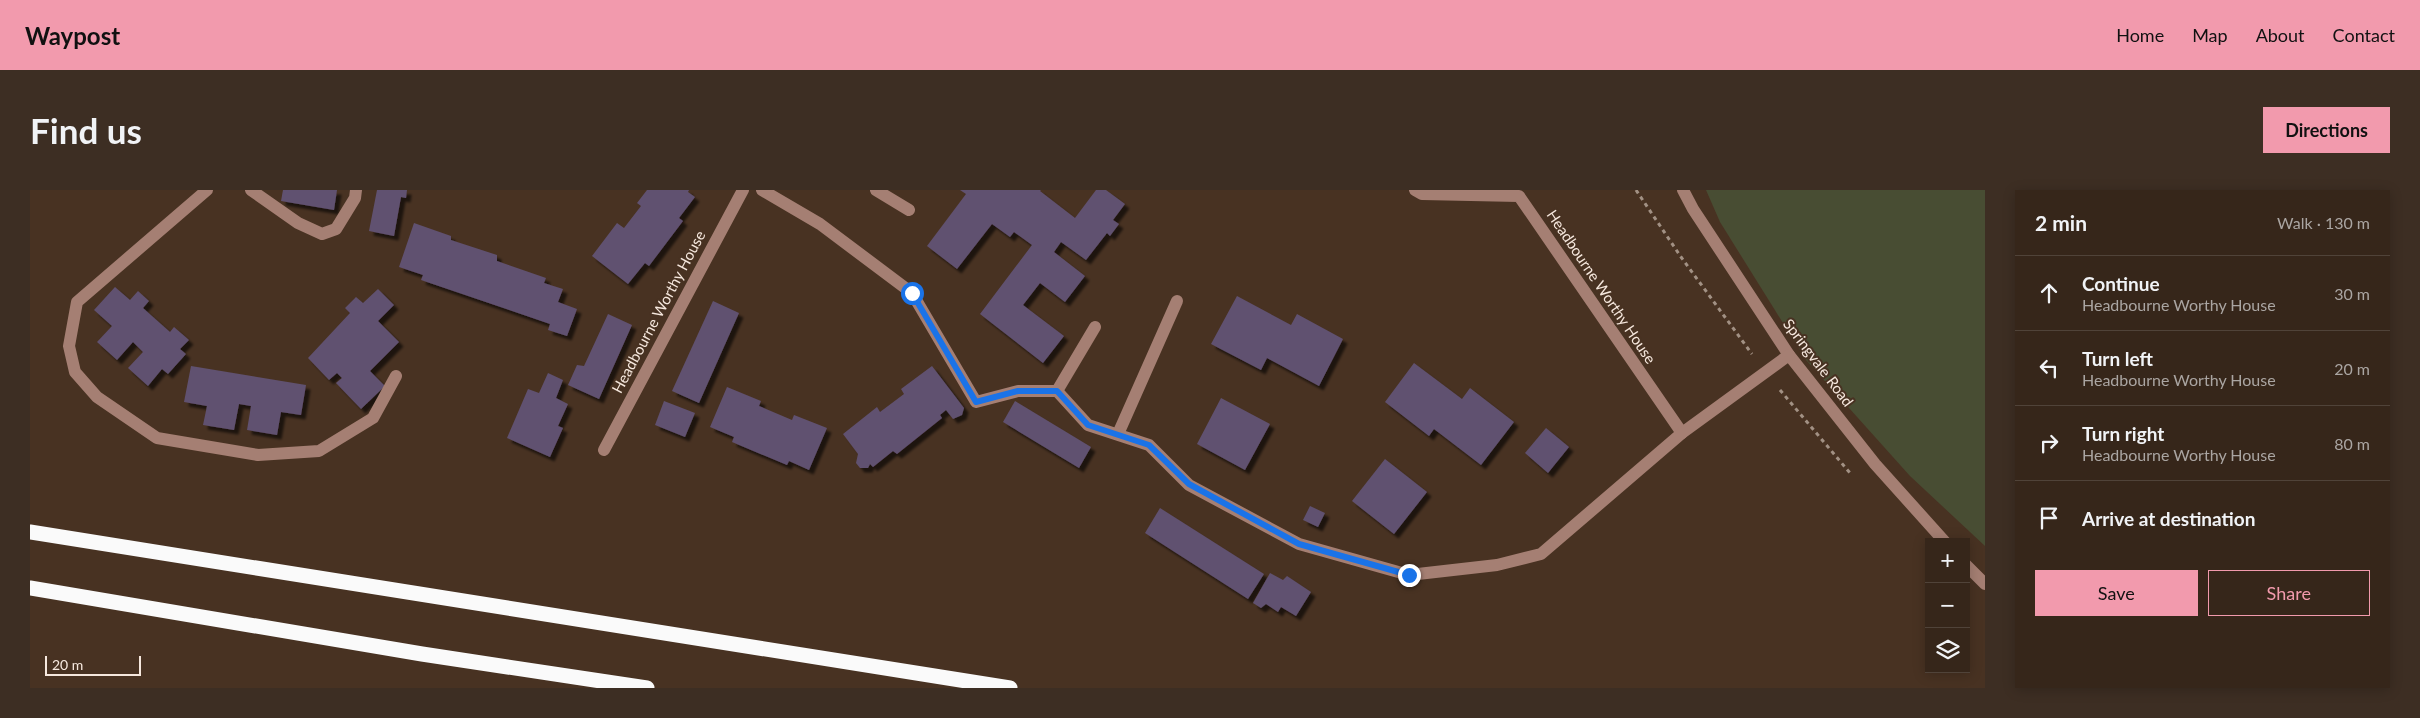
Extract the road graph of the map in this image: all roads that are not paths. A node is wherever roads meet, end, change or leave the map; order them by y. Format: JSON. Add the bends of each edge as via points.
{"nodes":[{"id":1,"x":207,"y":190,"type":"edge"},
{"id":2,"x":251,"y":190,"type":"edge"},
{"id":3,"x":356,"y":190,"type":"edge"},
{"id":4,"x":743,"y":190,"type":"edge"},
{"id":5,"x":762,"y":190,"type":"edge"},
{"id":6,"x":876,"y":190,"type":"edge"},
{"id":7,"x":1415,"y":190,"type":"edge"},
{"id":8,"x":1683,"y":190,"type":"edge"},
{"id":9,"x":908,"y":210,"type":"dead end"},
{"id":10,"x":1178,"y":301,"type":"dead end"},
{"id":11,"x":1095,"y":327,"type":"dead end"},
{"id":12,"x":1789,"y":355,"type":"junction"},
{"id":13,"x":396,"y":376,"type":"dead end"},
{"id":14,"x":1057,"y":391,"type":"junction"},
{"id":15,"x":1682,"y":433,"type":"junction"},
{"id":16,"x":1118,"y":434,"type":"junction"},
{"id":17,"x":604,"y":450,"type":"dead end"},
{"id":18,"x":30,"y":532,"type":"edge"},
{"id":19,"x":1941,"y":538,"type":"edge"},
{"id":20,"x":1970,"y":569,"type":"edge"},
{"id":21,"x":1985,"y":584,"type":"edge"},
{"id":22,"x":30,"y":588,"type":"edge"},
{"id":23,"x":647,"y":688,"type":"edge"},
{"id":24,"x":1010,"y":688,"type":"edge"}],
"edges":[{"from":1,"to":13,"type":"street","via":[[77,302],[69,346],[75,372],[97,397],[158,438],[258,455],[319,452],[373,418]]},
{"from":2,"to":3,"type":"street","via":[[298,223],[322,234],[336,229],[355,198]]},
{"from":4,"to":17,"type":"street","name":"Headbourne Worthy House"},
{"from":5,"to":14,"type":"street","via":[[820,224],[912,293],[976,402],[1018,391]]},
{"from":6,"to":9,"type":"street"},
{"from":7,"to":15,"type":"street","name":"Headbourne Worthy House","via":[[1422,194],[1519,196]]},
{"from":8,"to":12,"type":"street","name":"Springvale Road"},
{"from":10,"to":16,"type":"street"},
{"from":11,"to":14,"type":"street"},
{"from":12,"to":15,"type":"street"},
{"from":12,"to":19,"type":"street","name":"Springvale Road","via":[[1875,464]]},
{"from":14,"to":16,"type":"street","via":[[1088,425]]},
{"from":15,"to":16,"type":"street","via":[[1541,554],[1497,565],[1409,575],[1299,544],[1189,484],[1149,445]]},
{"from":18,"to":24,"type":"highway"},
{"from":20,"to":21,"type":"street"},
{"from":22,"to":23,"type":"highway"}]}
